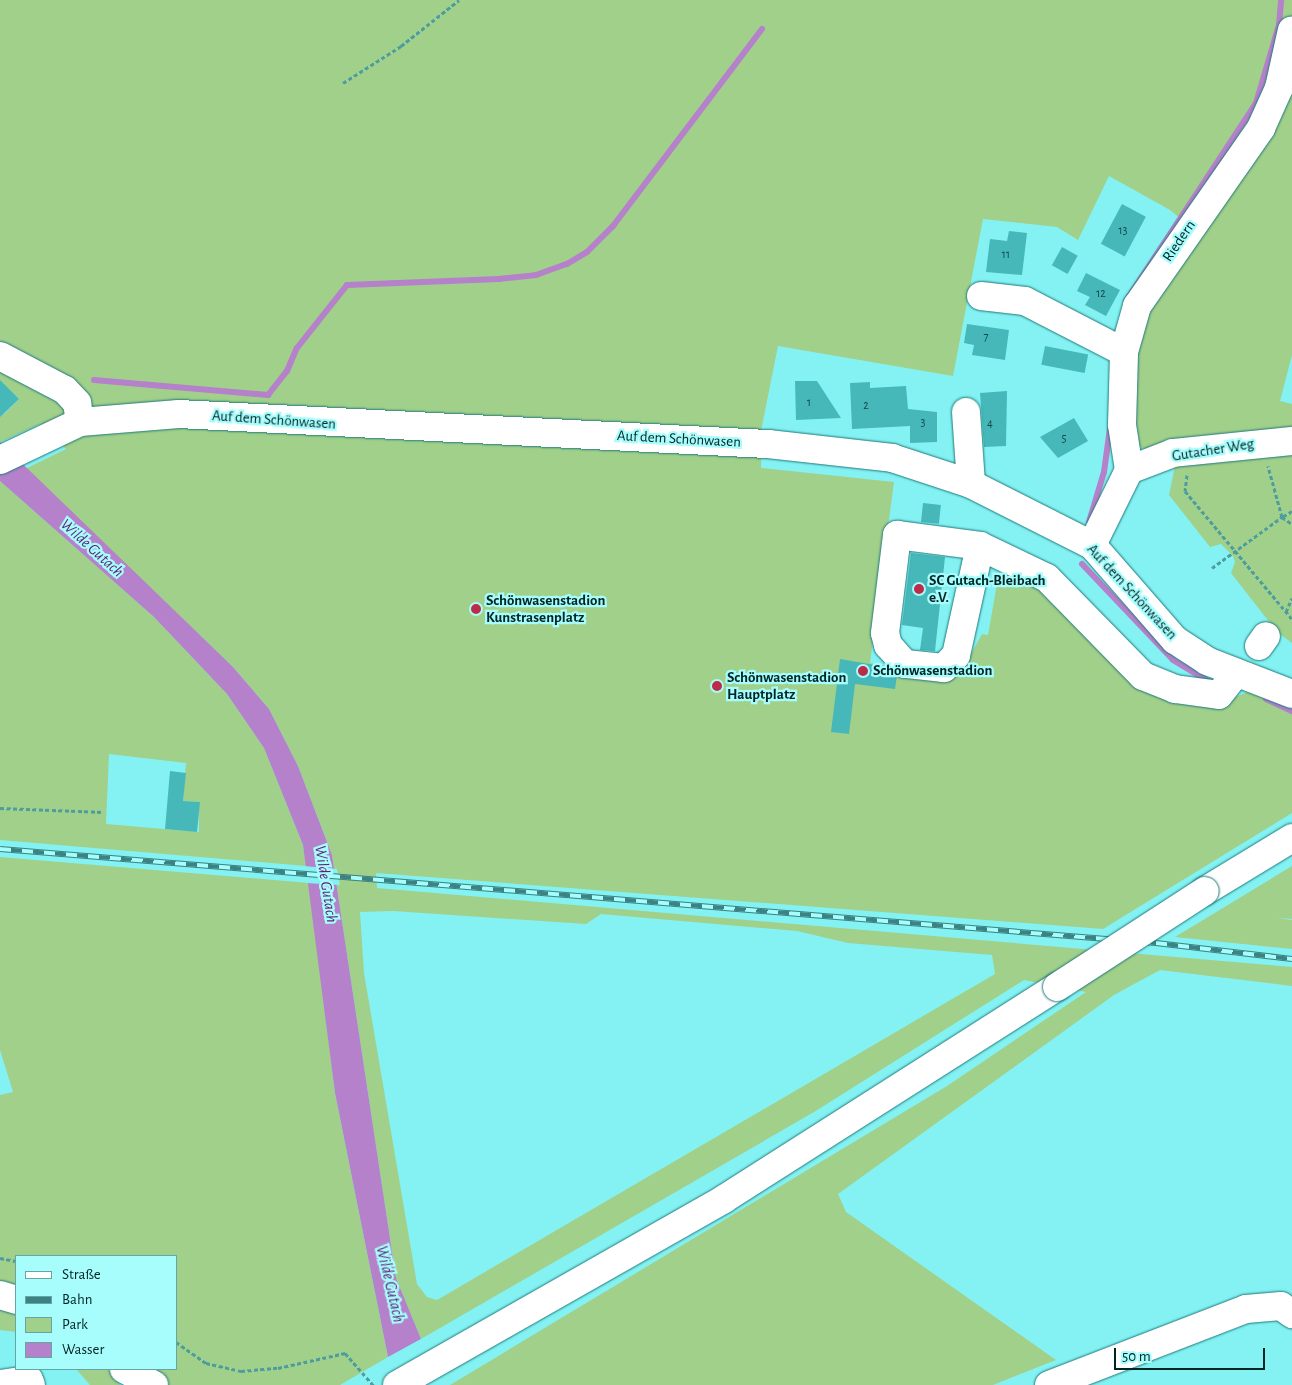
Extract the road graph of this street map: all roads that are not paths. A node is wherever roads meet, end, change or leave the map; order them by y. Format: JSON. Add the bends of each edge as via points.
{"nodes":[{"id":1,"x":1292,"y":30,"type":"edge"},
{"id":2,"x":981,"y":296,"type":"dead end"},
{"id":3,"x":1124,"y":352,"type":"junction"},
{"id":4,"x":0,"y":356,"type":"edge"},
{"id":5,"x":966,"y":412,"type":"dead end"},
{"id":6,"x":80,"y":422,"type":"junction"},
{"id":7,"x":1292,"y":441,"type":"edge"},
{"id":8,"x":0,"y":460,"type":"edge"},
{"id":9,"x":1129,"y":470,"type":"junction"},
{"id":10,"x":971,"y":484,"type":"junction"},
{"id":11,"x":1092,"y":545,"type":"junction"},
{"id":12,"x":980,"y":546,"type":"junction"},
{"id":13,"x":1236,"y":673,"type":"junction"},
{"id":14,"x":1292,"y":694,"type":"edge"},
{"id":15,"x":1292,"y":838,"type":"edge"},
{"id":16,"x":0,"y":1296,"type":"edge"},
{"id":17,"x":15,"y":1300,"type":"edge"},
{"id":18,"x":1292,"y":1314,"type":"edge"},
{"id":19,"x":120,"y":1370,"type":"edge"},
{"id":20,"x":126,"y":1370,"type":"edge"},
{"id":21,"x":0,"y":1384,"type":"edge"},
{"id":22,"x":31,"y":1385,"type":"edge"},
{"id":23,"x":128,"y":1385,"type":"edge"},
{"id":24,"x":154,"y":1385,"type":"edge"},
{"id":25,"x":397,"y":1385,"type":"edge"},
{"id":26,"x":1049,"y":1385,"type":"edge"}],
"edges":[{"from":1,"to":3,"type":"main road","name":"Riedern","via":[[1279,88],[1261,128],[1138,306]]},
{"from":2,"to":3,"type":"main road","via":[[1025,301]]},
{"from":3,"to":9,"type":"main road","name":"Riedern","via":[[1122,425]]},
{"from":4,"to":6,"type":"main road","via":[[64,390],[77,403]]},
{"from":5,"to":10,"type":"main road"},
{"from":6,"to":8,"type":"main road","name":"Auf dem Schönwasen"},
{"from":6,"to":10,"type":"main road","name":"Auf dem Schönwasen","via":[[179,414],[768,444],[892,458]]},
{"from":7,"to":9,"type":"main road","name":"Gutacher Weg","via":[[1173,453]]},
{"from":9,"to":11,"type":"main road"},
{"from":10,"to":11,"type":"main road","name":"Auf dem Schönwasen"},
{"from":11,"to":13,"type":"main road","name":"Auf dem Schönwasen","via":[[1175,640]]},
{"from":12,"to":12,"type":"main road","via":[[897,535],[885,633],[888,645],[905,664],[944,668],[956,655]]},
{"from":12,"to":13,"type":"main road","via":[[1047,578],[1143,676],[1208,696],[1226,690]]},
{"from":13,"to":14,"type":"main road","name":"Auf dem Schönwasen"},
{"from":15,"to":25,"type":"main road","bridge":true,"via":[[724,1199]]},
{"from":16,"to":17,"type":"main road"},
{"from":18,"to":26,"type":"main road","via":[[1281,1306],[1246,1309]]},
{"from":19,"to":23,"type":"main road"},
{"from":20,"to":24,"type":"main road"},
{"from":21,"to":22,"type":"main road","via":[[29,1380]]}]}
